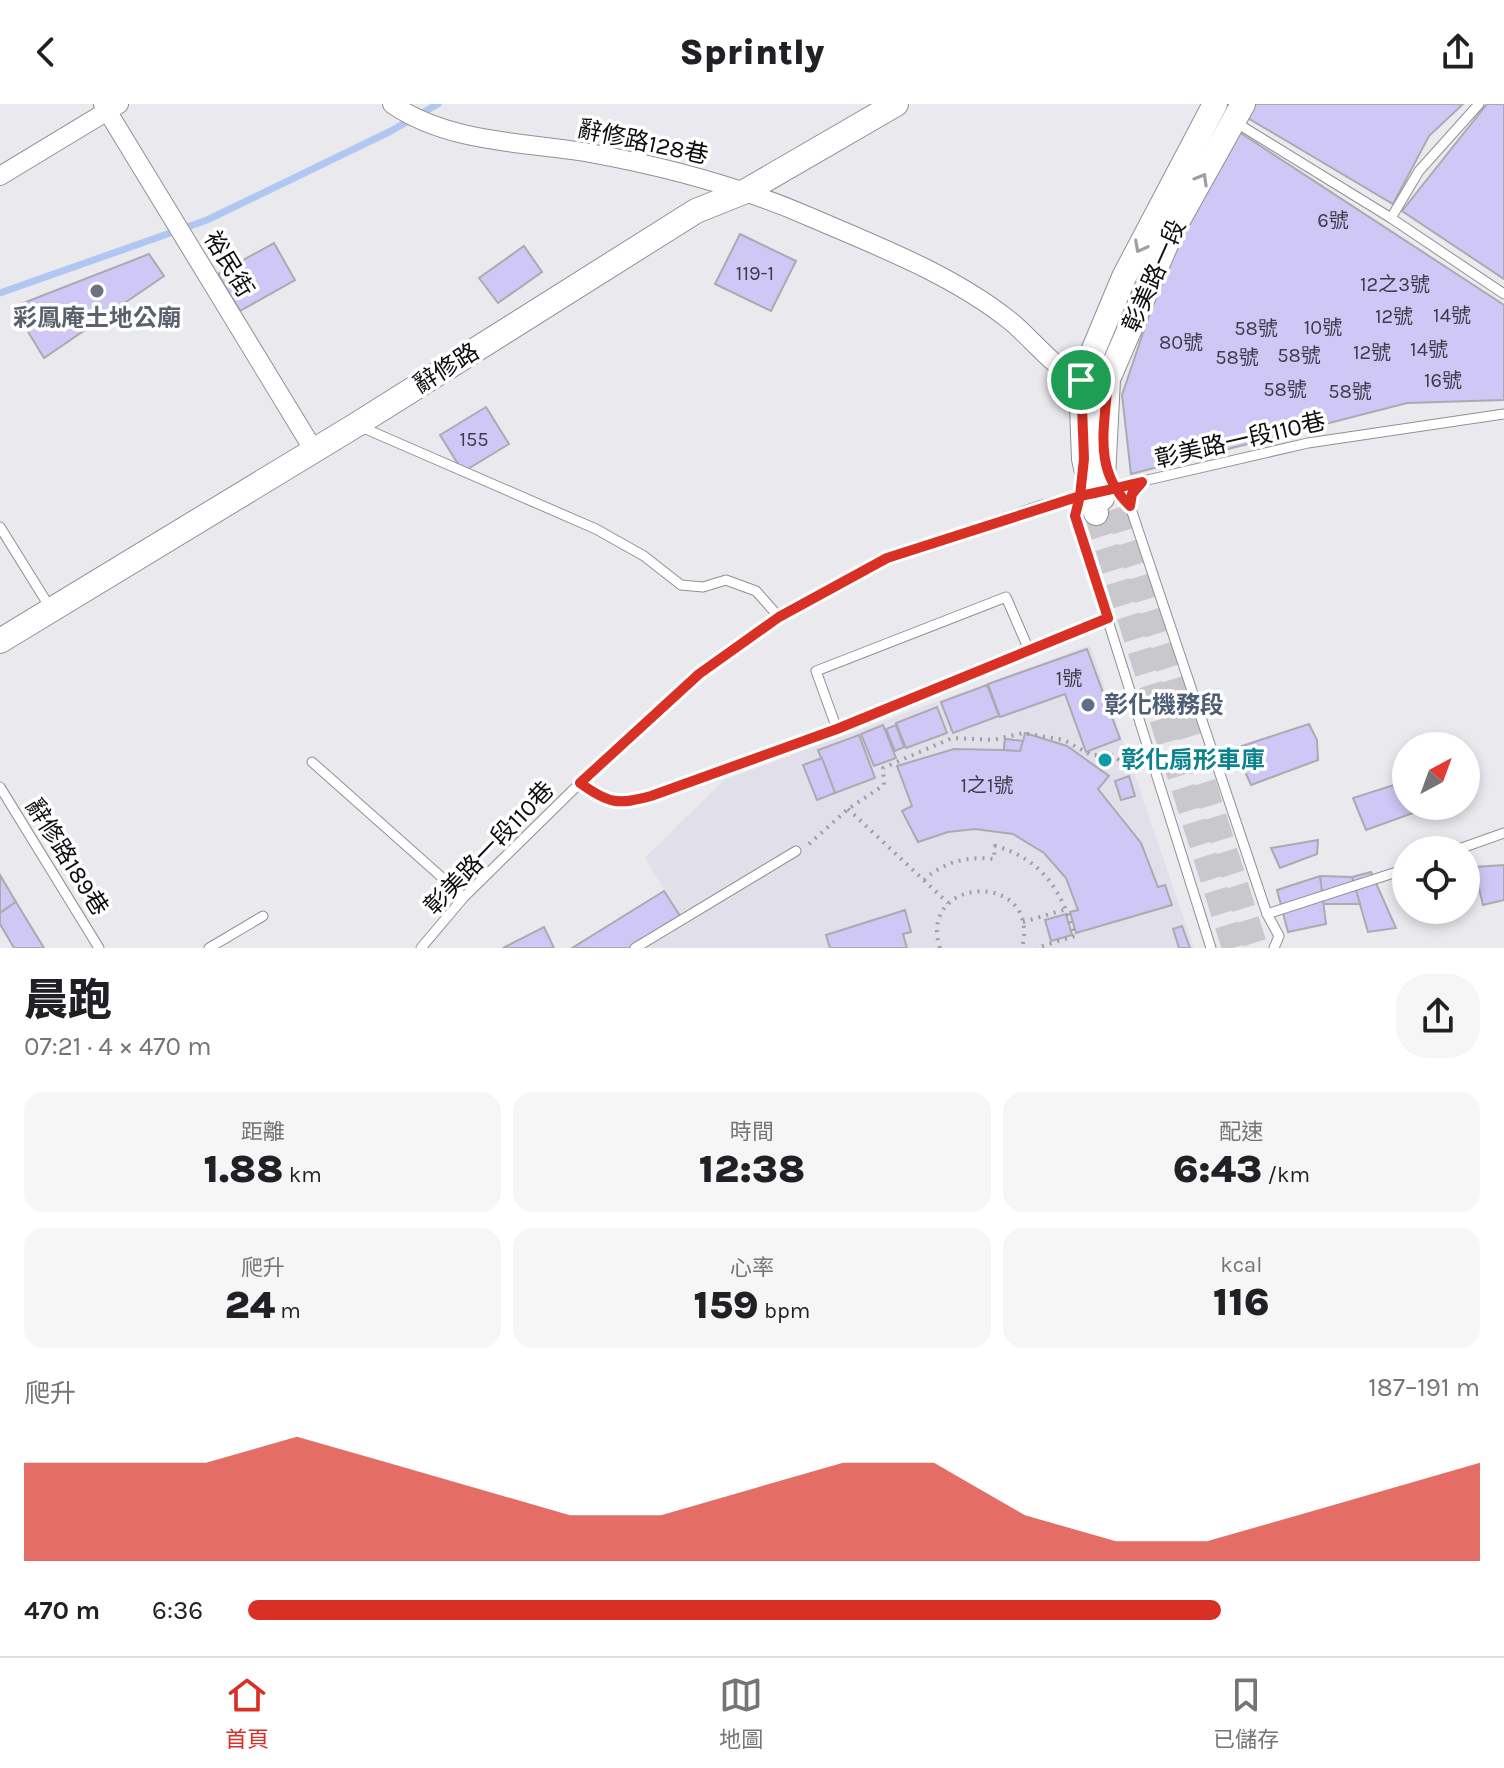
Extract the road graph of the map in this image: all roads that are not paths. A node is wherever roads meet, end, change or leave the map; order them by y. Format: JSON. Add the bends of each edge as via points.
{"nodes":[{"id":1,"x":392,"y":104,"type":"edge"},
{"id":2,"x":896,"y":104,"type":"edge"},
{"id":3,"x":1215,"y":104,"type":"edge"},
{"id":4,"x":1479,"y":104,"type":"edge"},
{"id":5,"x":110,"y":106,"type":"edge"},
{"id":6,"x":1239,"y":113,"type":"edge"},
{"id":7,"x":0,"y":176,"type":"edge"},
{"id":8,"x":746,"y":191,"type":"junction"},
{"id":9,"x":1391,"y":218,"type":"junction"},
{"id":10,"x":1504,"y":294,"type":"edge"},
{"id":11,"x":1108,"y":379,"type":"junction"},
{"id":12,"x":1081,"y":380,"type":"junction"},
{"id":13,"x":1504,"y":414,"type":"edge"},
{"id":14,"x":356,"y":425,"type":"junction"},
{"id":15,"x":313,"y":449,"type":"junction"},
{"id":16,"x":1094,"y":459,"type":"junction"},
{"id":17,"x":1142,"y":482,"type":"junction"},
{"id":18,"x":1096,"y":504,"type":"junction"},
{"id":19,"x":0,"y":527,"type":"edge"},
{"id":20,"x":51,"y":609,"type":"junction"},
{"id":21,"x":779,"y":617,"type":"junction"},
{"id":22,"x":1108,"y":618,"type":"junction"},
{"id":23,"x":0,"y":641,"type":"edge"},
{"id":24,"x":1029,"y":650,"type":"junction"},
{"id":25,"x":837,"y":729,"type":"junction"},
{"id":26,"x":312,"y":762,"type":"dead end"},
{"id":27,"x":580,"y":783,"type":"junction"},
{"id":28,"x":0,"y":787,"type":"edge"},
{"id":29,"x":1504,"y":833,"type":"edge"},
{"id":30,"x":1480,"y":842,"type":"edge"},
{"id":31,"x":796,"y":851,"type":"road end"},
{"id":32,"x":1392,"y":874,"type":"edge"},
{"id":33,"x":464,"y":897,"type":"junction"},
{"id":34,"x":1267,"y":914,"type":"junction"},
{"id":35,"x":263,"y":916,"type":"dead end"},
{"id":36,"x":424,"y":946,"type":"edge"},
{"id":37,"x":99,"y":948,"type":"edge"},
{"id":38,"x":209,"y":948,"type":"edge"},
{"id":39,"x":635,"y":948,"type":"edge"},
{"id":40,"x":1211,"y":948,"type":"edge"},
{"id":41,"x":1274,"y":948,"type":"edge"}],
"edges":[{"from":1,"to":8,"type":"street","name":"辭修路128巷","via":[[406,114],[496,142],[674,169]]},
{"from":2,"to":8,"type":"street","name":"辭修路"},
{"from":3,"to":12,"type":"street","name":"彰美路一段","one_way":true,"via":[[1124,277]]},
{"from":4,"to":9,"type":"lane","via":[[1419,171]]},
{"from":5,"to":7,"type":"street"},
{"from":5,"to":15,"type":"street","name":"裕民街"},
{"from":6,"to":9,"type":"lane"},
{"from":11,"to":6,"type":"street","name":"彰美路一段","one_way":true,"via":[[1171,233]]},
{"from":8,"to":12,"type":"street","name":"辭修路128巷","via":[[971,293]]},
{"from":8,"to":14,"type":"street","name":"辭修路","via":[[696,211]]},
{"from":9,"to":10,"type":"lane"},
{"from":11,"to":12,"type":"street"},
{"from":11,"to":16,"type":"street","name":"彰美路一段"},
{"from":12,"to":16,"type":"street","name":"彰美路一段"},
{"from":13,"to":17,"type":"lane","name":"彰美路一段110巷","via":[[1308,443]]},
{"from":14,"to":15,"type":"street","name":"辭修路"},
{"from":14,"to":21,"type":"lane","via":[[596,529],[681,585],[703,587],[726,580],[756,591]]},
{"from":15,"to":20,"type":"street","name":"辭修路"},
{"from":16,"to":18,"type":"street","name":"彰美路一段"},
{"from":16,"to":18,"type":"street","name":"彰美路一段"},
{"from":17,"to":18,"type":"lane","name":"彰美路一段110巷"},
{"from":17,"to":18,"type":"lane","via":[[1132,494]]},
{"from":18,"to":21,"type":"lane","name":"彰美路一段110巷","via":[[887,558]]},
{"from":18,"to":22,"type":"lane"},
{"from":18,"to":34,"type":"lane"},
{"from":19,"to":20,"type":"lane"},
{"from":20,"to":23,"type":"street","name":"辭修路"},
{"from":21,"to":27,"type":"lane","name":"彰美路一段110巷","via":[[699,674]]},
{"from":22,"to":24,"type":"lane"},
{"from":22,"to":40,"type":"lane"},
{"from":24,"to":25,"type":"lane"},
{"from":24,"to":25,"type":"lane","via":[[1006,597],[816,671]]},
{"from":25,"to":27,"type":"lane","via":[[621,804]]},
{"from":26,"to":33,"type":"lane"},
{"from":27,"to":33,"type":"lane","name":"彰美路一段110巷"},
{"from":28,"to":37,"type":"lane","name":"辭修路189巷"},
{"from":29,"to":30,"type":"lane"},
{"from":31,"to":39,"type":"lane"},
{"from":32,"to":34,"type":"lane"},
{"from":33,"to":36,"type":"lane","name":"彰美路一段110巷"},
{"from":34,"to":41,"type":"lane","via":[[1279,936]]},
{"from":35,"to":38,"type":"lane"}]}
